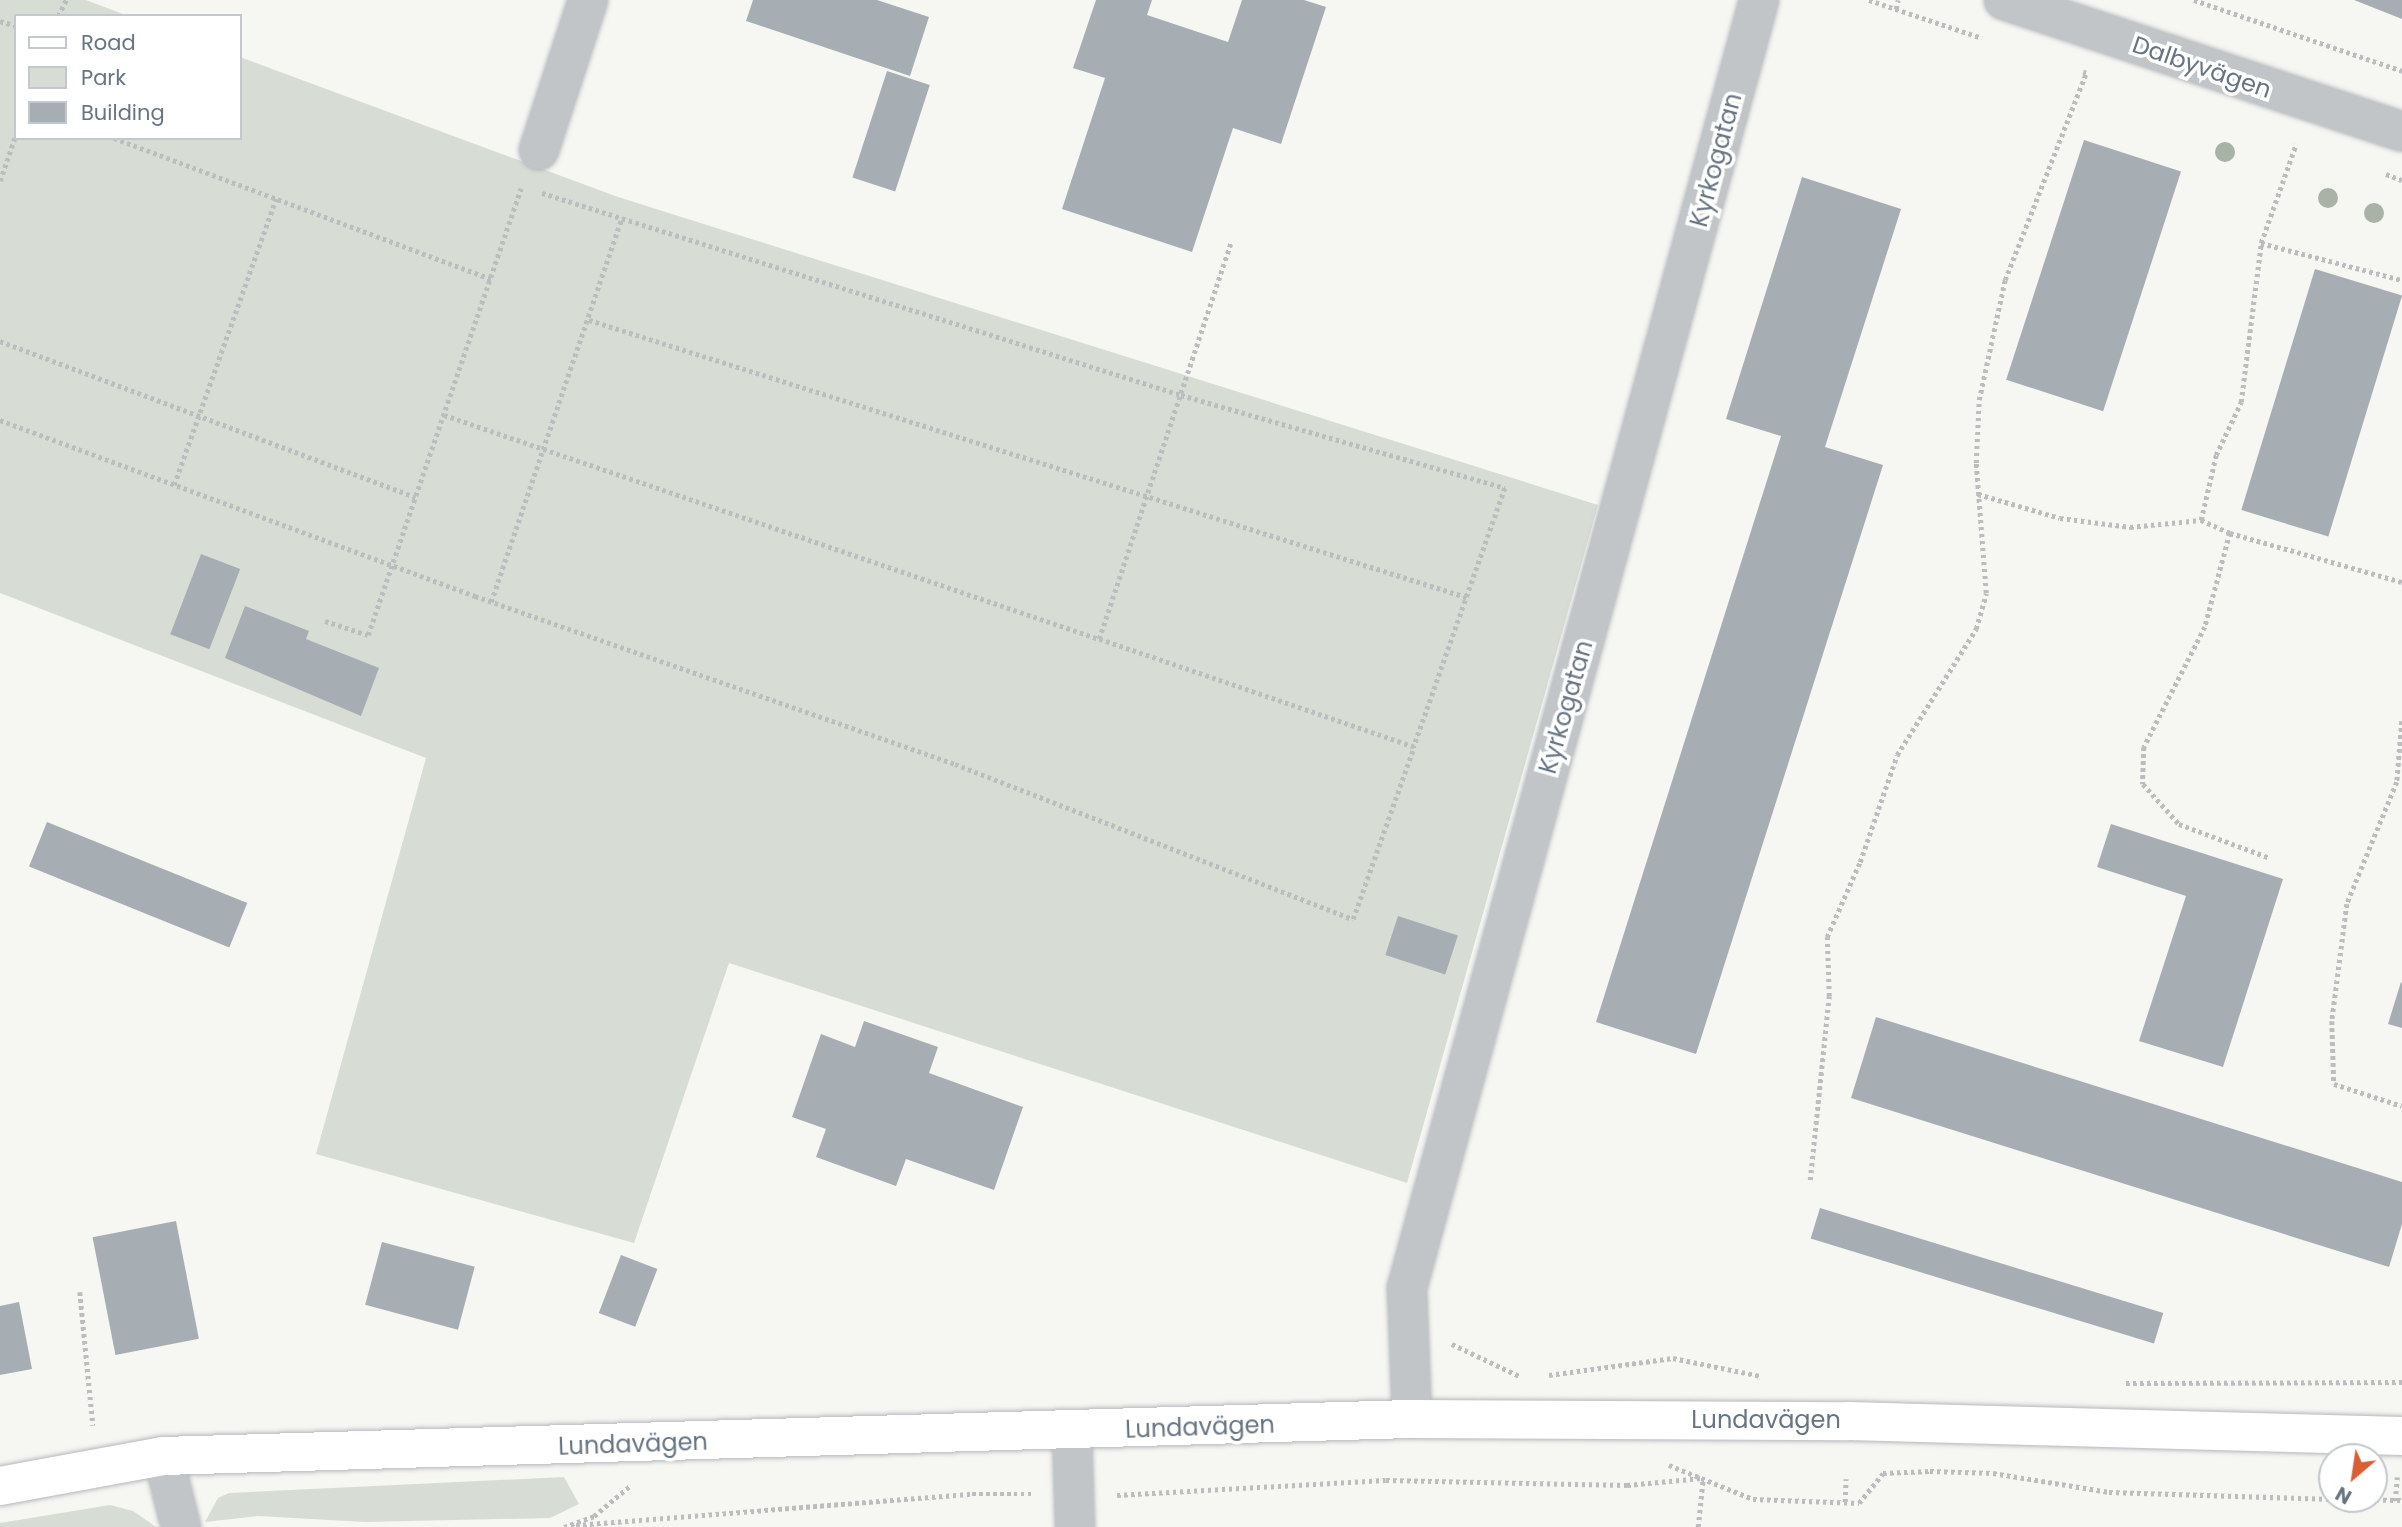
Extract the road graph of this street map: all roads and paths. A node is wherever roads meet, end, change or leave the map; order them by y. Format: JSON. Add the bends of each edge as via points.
{"nodes":[{"id":1,"x":588,"y":0,"type":"edge"},
{"id":2,"x":1759,"y":0,"type":"edge"},
{"id":3,"x":1869,"y":0,"type":"edge"},
{"id":4,"x":1898,"y":0,"type":"edge"},
{"id":5,"x":2004,"y":0,"type":"edge"},
{"id":6,"x":2194,"y":0,"type":"edge"},
{"id":7,"x":1896,"y":9,"type":"junction"},
{"id":8,"x":1985,"y":39,"type":"dead end"},
{"id":9,"x":2074,"y":69,"type":"dead end"},
{"id":10,"x":2402,"y":71,"type":"edge"},
{"id":11,"x":2402,"y":132,"type":"edge"},
{"id":12,"x":14,"y":140,"type":"edge"},
{"id":13,"x":119,"y":140,"type":"edge"},
{"id":14,"x":2296,"y":144,"type":"dead end"},
{"id":15,"x":539,"y":150,"type":"dead end"},
{"id":16,"x":0,"y":181,"type":"edge"},
{"id":17,"x":276,"y":199,"type":"junction"},
{"id":18,"x":622,"y":218,"type":"junction"},
{"id":19,"x":1231,"y":242,"type":"dead end"},
{"id":20,"x":2261,"y":243,"type":"junction"},
{"id":21,"x":491,"y":279,"type":"junction"},
{"id":22,"x":2402,"y":280,"type":"edge"},
{"id":23,"x":589,"y":320,"type":"junction"},
{"id":24,"x":0,"y":341,"type":"edge"},
{"id":25,"x":1181,"y":395,"type":"junction"},
{"id":26,"x":444,"y":415,"type":"junction"},
{"id":27,"x":200,"y":416,"type":"junction"},
{"id":28,"x":0,"y":420,"type":"edge"},
{"id":29,"x":546,"y":449,"type":"junction"},
{"id":30,"x":174,"y":485,"type":"junction"},
{"id":31,"x":1978,"y":494,"type":"junction"},
{"id":32,"x":1147,"y":496,"type":"junction"},
{"id":33,"x":416,"y":497,"type":"junction"},
{"id":34,"x":2201,"y":520,"type":"junction"},
{"id":35,"x":2230,"y":533,"type":"junction"},
{"id":36,"x":392,"y":565,"type":"junction"},
{"id":37,"x":2402,"y":582,"type":"edge"},
{"id":38,"x":1469,"y":598,"type":"junction"},
{"id":39,"x":491,"y":602,"type":"junction"},
{"id":40,"x":326,"y":621,"type":"dead end"},
{"id":41,"x":1099,"y":639,"type":"junction"},
{"id":42,"x":2402,"y":721,"type":"edge"},
{"id":43,"x":1414,"y":747,"type":"junction"},
{"id":44,"x":2270,"y":858,"type":"dead end"},
{"id":45,"x":2402,"y":1106,"type":"edge"},
{"id":46,"x":1810,"y":1180,"type":"dead end"},
{"id":47,"x":80,"y":1292,"type":"dead end"},
{"id":48,"x":1447,"y":1340,"type":"dead end"},
{"id":49,"x":1538,"y":1376,"type":"dead end"},
{"id":50,"x":1770,"y":1377,"type":"dead end"},
{"id":51,"x":1524,"y":1378,"type":"dead end"},
{"id":52,"x":2402,"y":1382,"type":"edge"},
{"id":53,"x":2121,"y":1383,"type":"dead end"},
{"id":54,"x":1412,"y":1419,"type":"junction"},
{"id":55,"x":1072,"y":1432,"type":"junction"},
{"id":56,"x":2402,"y":1436,"type":"edge"},
{"id":57,"x":163,"y":1456,"type":"junction"},
{"id":58,"x":98,"y":1468,"type":"junction"},
{"id":59,"x":1703,"y":1478,"type":"junction"},
{"id":60,"x":1846,"y":1479,"type":"dead end"},
{"id":61,"x":0,"y":1486,"type":"edge"},
{"id":62,"x":2318,"y":1499,"type":"edge"},
{"id":63,"x":1845,"y":1502,"type":"junction"},
{"id":64,"x":1075,"y":1511,"type":"edge"},
{"id":65,"x":570,"y":1525,"type":"edge"},
{"id":66,"x":181,"y":1527,"type":"edge"},
{"id":67,"x":1698,"y":1527,"type":"edge"}],
"edges":[{"from":1,"to":15,"type":"street"},
{"from":2,"to":54,"type":"street","name":"Kyrkogatan","via":[[1407,1288]]},
{"from":3,"to":7,"type":"path"},
{"from":4,"to":7,"type":"path"},
{"from":5,"to":11,"type":"street","name":"Dalbyvägen"},
{"from":6,"to":10,"type":"path"},
{"from":7,"to":8,"type":"path"},
{"from":9,"to":31,"type":"path","via":[[2086,73],[2005,279],[1979,400]]},
{"from":12,"to":16,"type":"path"},
{"from":13,"to":17,"type":"path"},
{"from":14,"to":20,"type":"path"},
{"from":17,"to":21,"type":"path"},
{"from":17,"to":27,"type":"path"},
{"from":18,"to":21,"type":"path","via":[[522,186]]},
{"from":18,"to":23,"type":"path"},
{"from":18,"to":25,"type":"path"},
{"from":19,"to":25,"type":"path"},
{"from":20,"to":22,"type":"path"},
{"from":20,"to":34,"type":"path","via":[[2241,402],[2216,455]]},
{"from":21,"to":26,"type":"path"},
{"from":23,"to":29,"type":"path"},
{"from":23,"to":32,"type":"path"},
{"from":24,"to":27,"type":"path"},
{"from":25,"to":32,"type":"path"},
{"from":25,"to":38,"type":"path","via":[[1505,488]]},
{"from":26,"to":29,"type":"path"},
{"from":26,"to":33,"type":"path"},
{"from":27,"to":30,"type":"path"},
{"from":27,"to":33,"type":"path"},
{"from":28,"to":30,"type":"path"},
{"from":29,"to":39,"type":"path"},
{"from":29,"to":41,"type":"path"},
{"from":30,"to":36,"type":"path"},
{"from":31,"to":34,"type":"path","via":[[2060,518],[2130,527]]},
{"from":31,"to":46,"type":"path","via":[[1986,593],[1976,629],[1897,755],[1860,862],[1827,937],[1829,996]]},
{"from":32,"to":38,"type":"path"},
{"from":32,"to":41,"type":"path"},
{"from":33,"to":36,"type":"path"},
{"from":34,"to":35,"type":"path"},
{"from":35,"to":37,"type":"path"},
{"from":35,"to":44,"type":"path","via":[[2205,627],[2144,747],[2143,784],[2179,824]]},
{"from":36,"to":39,"type":"path"},
{"from":36,"to":40,"type":"path","via":[[368,635]]},
{"from":38,"to":43,"type":"path"},
{"from":39,"to":43,"type":"path","via":[[955,764],[1353,919]]},
{"from":41,"to":43,"type":"path"},
{"from":42,"to":45,"type":"path","via":[[2397,782],[2347,904],[2332,1021],[2334,1084]]},
{"from":47,"to":58,"type":"path"},
{"from":48,"to":51,"type":"path"},
{"from":49,"to":50,"type":"path","via":[[1673,1358]]},
{"from":52,"to":53,"type":"path"},
{"from":54,"to":55,"type":"main road","name":"Lundavägen"},
{"from":54,"to":56,"type":"main road","name":"Lundavägen","via":[[1848,1421]]},
{"from":55,"to":57,"type":"main road","name":"Lundavägen"},
{"from":55,"to":64,"type":"street"},
{"from":57,"to":58,"type":"main road","name":"Lundavägen"},
{"from":57,"to":66,"type":"street"},
{"from":58,"to":61,"type":"main road","name":"Lundavägen"},
{"from":59,"to":63,"type":"path","via":[[1753,1499]]},
{"from":59,"to":64,"type":"path","via":[[1627,1485],[1386,1480]]},
{"from":59,"to":67,"type":"path"},
{"from":60,"to":63,"type":"path"},
{"from":62,"to":63,"type":"path","via":[[2109,1492],[1993,1473],[1930,1471],[1883,1473],[1858,1503]]},
{"from":64,"to":65,"type":"path","via":[[972,1494]]}]}
